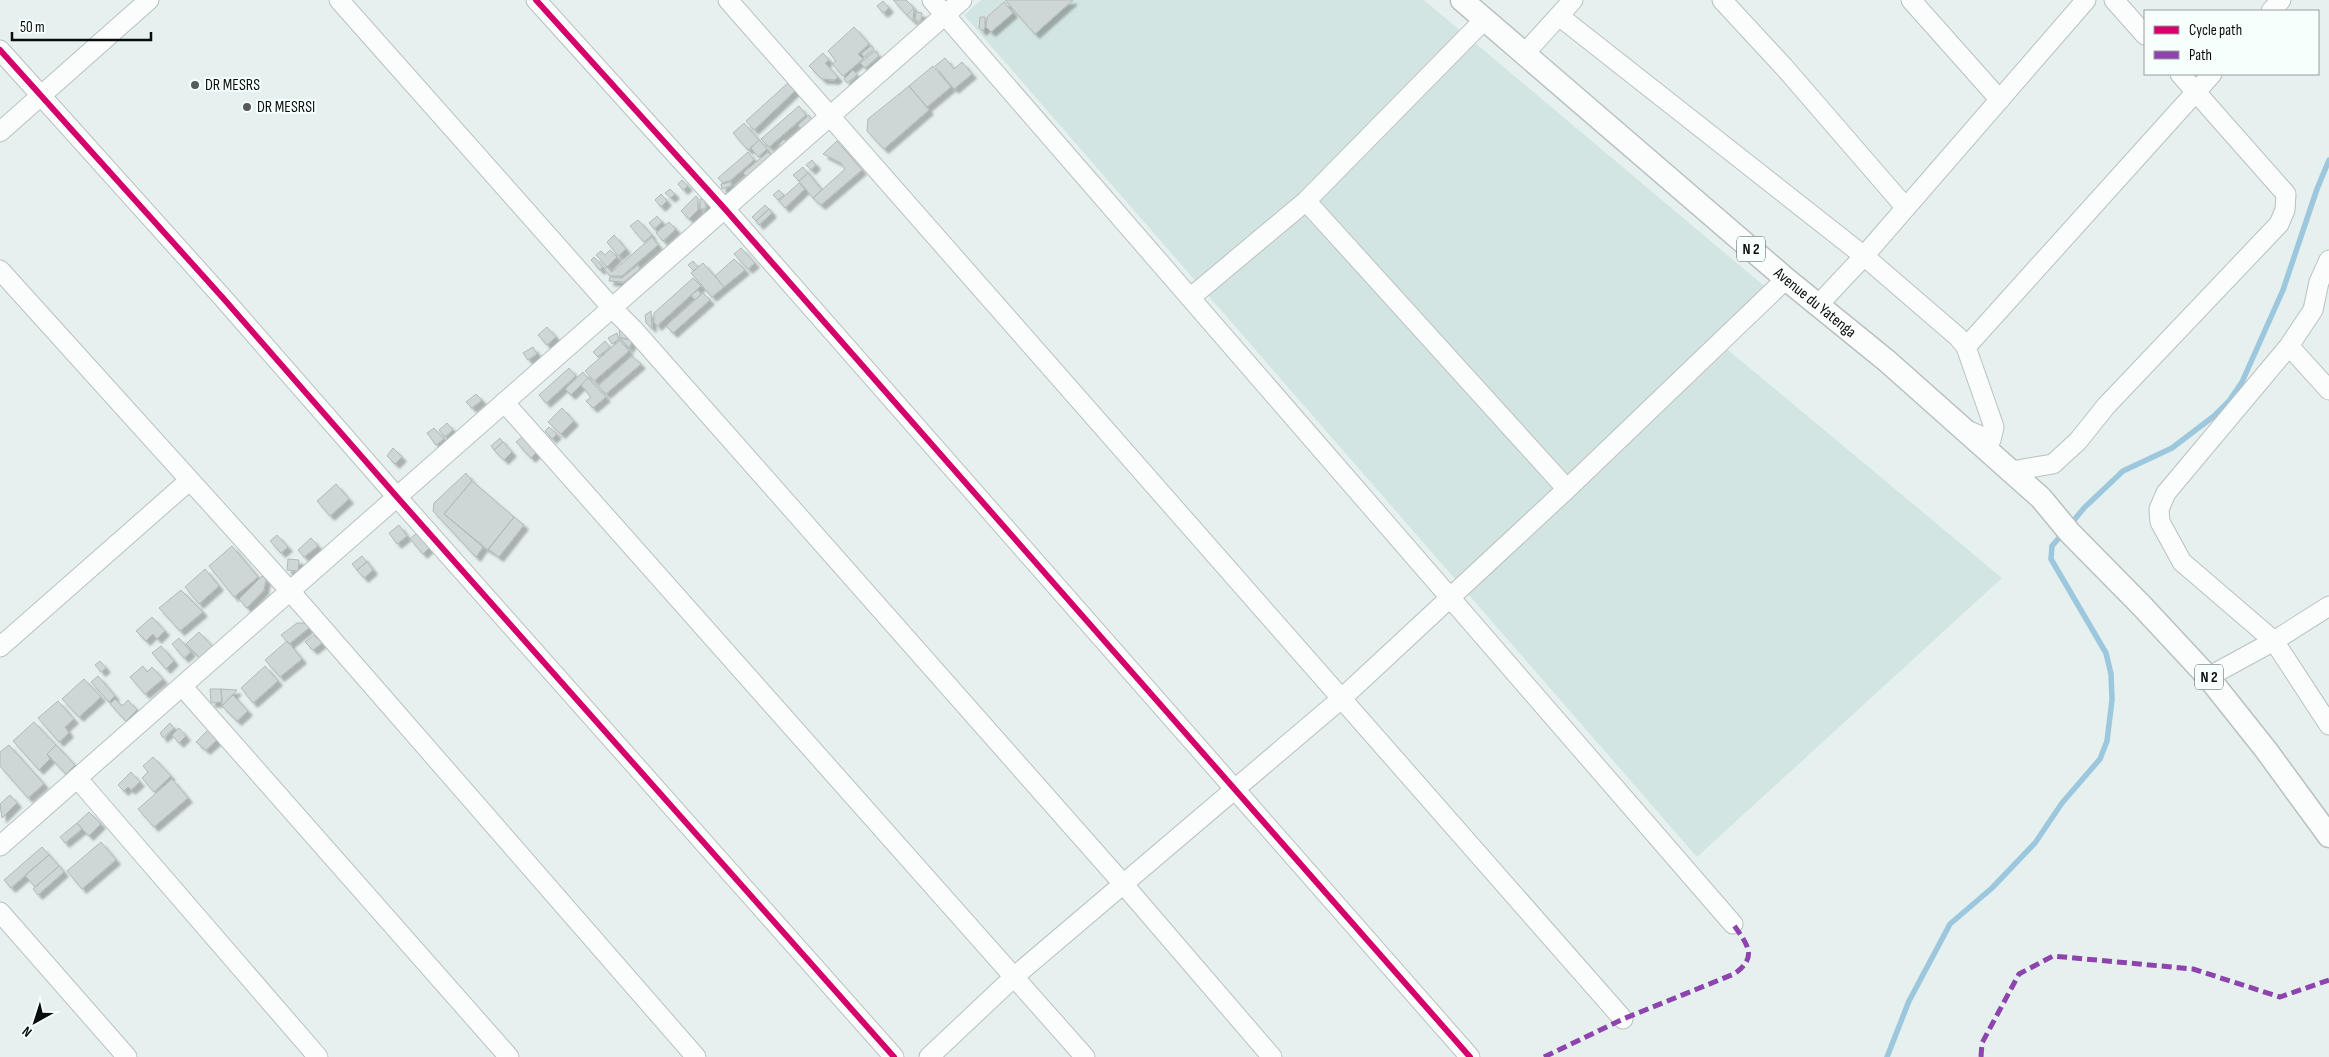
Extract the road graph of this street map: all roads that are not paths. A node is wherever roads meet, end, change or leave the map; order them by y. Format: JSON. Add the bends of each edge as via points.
{"nodes":[{"id":1,"x":149,"y":0,"type":"edge"},
{"id":2,"x":339,"y":0,"type":"edge"},
{"id":3,"x":536,"y":0,"type":"edge"},
{"id":4,"x":728,"y":0,"type":"edge"},
{"id":5,"x":932,"y":0,"type":"edge"},
{"id":6,"x":962,"y":0,"type":"edge"},
{"id":7,"x":1462,"y":0,"type":"edge"},
{"id":8,"x":1573,"y":0,"type":"edge"},
{"id":9,"x":1722,"y":0,"type":"edge"},
{"id":10,"x":1911,"y":0,"type":"edge"},
{"id":11,"x":2086,"y":0,"type":"edge"},
{"id":12,"x":2114,"y":0,"type":"edge"},
{"id":13,"x":2281,"y":0,"type":"edge"},
{"id":14,"x":2272,"y":10,"type":"edge"},
{"id":15,"x":945,"y":14,"type":"junction"},
{"id":16,"x":1559,"y":16,"type":"junction"},
{"id":17,"x":1485,"y":19,"type":"junction"},
{"id":18,"x":2144,"y":34,"type":"edge"},
{"id":19,"x":0,"y":50,"type":"edge"},
{"id":20,"x":1525,"y":53,"type":"junction"},
{"id":21,"x":2181,"y":75,"type":"edge"},
{"id":22,"x":2211,"y":75,"type":"edge"},
{"id":23,"x":2196,"y":91,"type":"junction"},
{"id":24,"x":39,"y":96,"type":"junction"},
{"id":25,"x":2000,"y":100,"type":"junction"},
{"id":26,"x":830,"y":116,"type":"junction"},
{"id":27,"x":0,"y":132,"type":"edge"},
{"id":28,"x":1306,"y":201,"type":"junction"},
{"id":29,"x":1906,"y":208,"type":"junction"},
{"id":30,"x":724,"y":209,"type":"junction"},
{"id":31,"x":1864,"y":256,"type":"junction"},
{"id":32,"x":2329,"y":260,"type":"edge"},
{"id":33,"x":0,"y":270,"type":"edge"},
{"id":34,"x":1786,"y":279,"type":"junction"},
{"id":35,"x":1190,"y":298,"type":"junction"},
{"id":36,"x":1819,"y":304,"type":"junction"},
{"id":37,"x":612,"y":308,"type":"junction"},
{"id":38,"x":2321,"y":311,"type":"edge"},
{"id":39,"x":2289,"y":346,"type":"junction"},
{"id":40,"x":1966,"y":347,"type":"junction"},
{"id":41,"x":2329,"y":390,"type":"edge"},
{"id":42,"x":504,"y":402,"type":"junction"},
{"id":43,"x":1966,"y":430,"type":"junction"},
{"id":44,"x":2011,"y":471,"type":"junction"},
{"id":45,"x":190,"y":480,"type":"junction"},
{"id":46,"x":1567,"y":489,"type":"junction"},
{"id":47,"x":396,"y":497,"type":"junction"},
{"id":48,"x":290,"y":591,"type":"junction"},
{"id":49,"x":1450,"y":599,"type":"junction"},
{"id":50,"x":2329,"y":606,"type":"edge"},
{"id":51,"x":2274,"y":641,"type":"junction"},
{"id":52,"x":0,"y":647,"type":"edge"},
{"id":53,"x":2208,"y":677,"type":"junction"},
{"id":54,"x":182,"y":686,"type":"junction"},
{"id":55,"x":1341,"y":699,"type":"junction"},
{"id":56,"x":2329,"y":725,"type":"edge"},
{"id":57,"x":77,"y":778,"type":"junction"},
{"id":58,"x":1235,"y":791,"type":"junction"},
{"id":59,"x":2329,"y":836,"type":"edge"},
{"id":60,"x":0,"y":846,"type":"edge"},
{"id":61,"x":1125,"y":886,"type":"junction"},
{"id":62,"x":0,"y":912,"type":"edge"},
{"id":63,"x":1733,"y":924,"type":"dead end"},
{"id":64,"x":1016,"y":976,"type":"junction"},
{"id":65,"x":1623,"y":1019,"type":"dead end"},
{"id":66,"x":127,"y":1057,"type":"edge"},
{"id":67,"x":318,"y":1057,"type":"edge"},
{"id":68,"x":509,"y":1057,"type":"edge"},
{"id":69,"x":696,"y":1057,"type":"edge"},
{"id":70,"x":894,"y":1057,"type":"edge"},
{"id":71,"x":929,"y":1057,"type":"edge"},
{"id":72,"x":1085,"y":1057,"type":"edge"},
{"id":73,"x":1272,"y":1057,"type":"edge"},
{"id":74,"x":1470,"y":1057,"type":"edge"}],
"edges":[{"from":1,"to":24,"type":"street"},
{"from":2,"to":37,"type":"street"},
{"from":3,"to":30,"type":"street"},
{"from":4,"to":26,"type":"street"},
{"from":5,"to":15,"type":"street"},
{"from":6,"to":15,"type":"street"},
{"from":7,"to":17,"type":"main road","name":"Avenue du Yatenga","number":"N 2"},
{"from":8,"to":16,"type":"street"},
{"from":9,"to":29,"type":"street"},
{"from":10,"to":25,"type":"street"},
{"from":11,"to":25,"type":"street"},
{"from":12,"to":18,"type":"street"},
{"from":13,"to":14,"type":"street"},
{"from":15,"to":26,"type":"street"},
{"from":15,"to":35,"type":"street"},
{"from":16,"to":20,"type":"street"},
{"from":16,"to":31,"type":"street"},
{"from":17,"to":20,"type":"main road","name":"Avenue du Yatenga","number":"N 2"},
{"from":17,"to":28,"type":"street"},
{"from":19,"to":24,"type":"street"},
{"from":20,"to":34,"type":"main road","name":"Avenue du Yatenga","number":"N 2"},
{"from":21,"to":23,"type":"street"},
{"from":22,"to":23,"type":"street"},
{"from":23,"to":40,"type":"street"},
{"from":23,"to":44,"type":"street","via":[[2286,194],[2285,210],[2279,224],[2106,406],[2078,441],[2053,464]]},
{"from":24,"to":27,"type":"street"},
{"from":24,"to":47,"type":"street","via":[[223,298]]},
{"from":25,"to":29,"type":"street"},
{"from":26,"to":30,"type":"street"},
{"from":26,"to":55,"type":"street"},
{"from":28,"to":35,"type":"street"},
{"from":28,"to":46,"type":"street"},
{"from":29,"to":31,"type":"street"},
{"from":30,"to":37,"type":"street"},
{"from":30,"to":58,"type":"street"},
{"from":31,"to":36,"type":"street"},
{"from":31,"to":40,"type":"street"},
{"from":32,"to":38,"type":"street","via":[[2319,282]]},
{"from":33,"to":45,"type":"street"},
{"from":34,"to":36,"type":"main road","name":"Avenue du Yatenga","number":"N 2"},
{"from":34,"to":46,"type":"street"},
{"from":35,"to":49,"type":"street"},
{"from":36,"to":43,"type":"main road","name":"Avenue du Yatenga","number":"N 2"},
{"from":37,"to":42,"type":"street"},
{"from":37,"to":61,"type":"street"},
{"from":38,"to":39,"type":"street"},
{"from":39,"to":41,"type":"street"},
{"from":39,"to":51,"type":"street","via":[[2166,494],[2159,509],[2166,537],[2182,562]]},
{"from":40,"to":43,"type":"street","via":[[1994,427],[1991,440]]},
{"from":42,"to":47,"type":"street"},
{"from":42,"to":64,"type":"street"},
{"from":43,"to":44,"type":"main road","name":"Avenue du Yatenga","number":"N 2"},
{"from":44,"to":53,"type":"main road","name":"Avenue du Yatenga","number":"N 2","via":[[2041,498],[2070,533]]},
{"from":45,"to":48,"type":"street"},
{"from":45,"to":52,"type":"street"},
{"from":46,"to":49,"type":"street"},
{"from":47,"to":48,"type":"street"},
{"from":47,"to":70,"type":"street"},
{"from":48,"to":54,"type":"street"},
{"from":48,"to":69,"type":"street"},
{"from":49,"to":55,"type":"street"},
{"from":49,"to":63,"type":"street"},
{"from":50,"to":51,"type":"street"},
{"from":51,"to":53,"type":"street"},
{"from":51,"to":56,"type":"street"},
{"from":53,"to":59,"type":"main road","number":"N 2"},
{"from":54,"to":57,"type":"street"},
{"from":54,"to":68,"type":"street"},
{"from":55,"to":58,"type":"street"},
{"from":55,"to":65,"type":"street"},
{"from":57,"to":60,"type":"street"},
{"from":57,"to":67,"type":"street"},
{"from":58,"to":61,"type":"street"},
{"from":58,"to":74,"type":"street"},
{"from":61,"to":64,"type":"street"},
{"from":61,"to":73,"type":"street"},
{"from":62,"to":66,"type":"street"},
{"from":64,"to":71,"type":"street"},
{"from":64,"to":72,"type":"street"}]}
